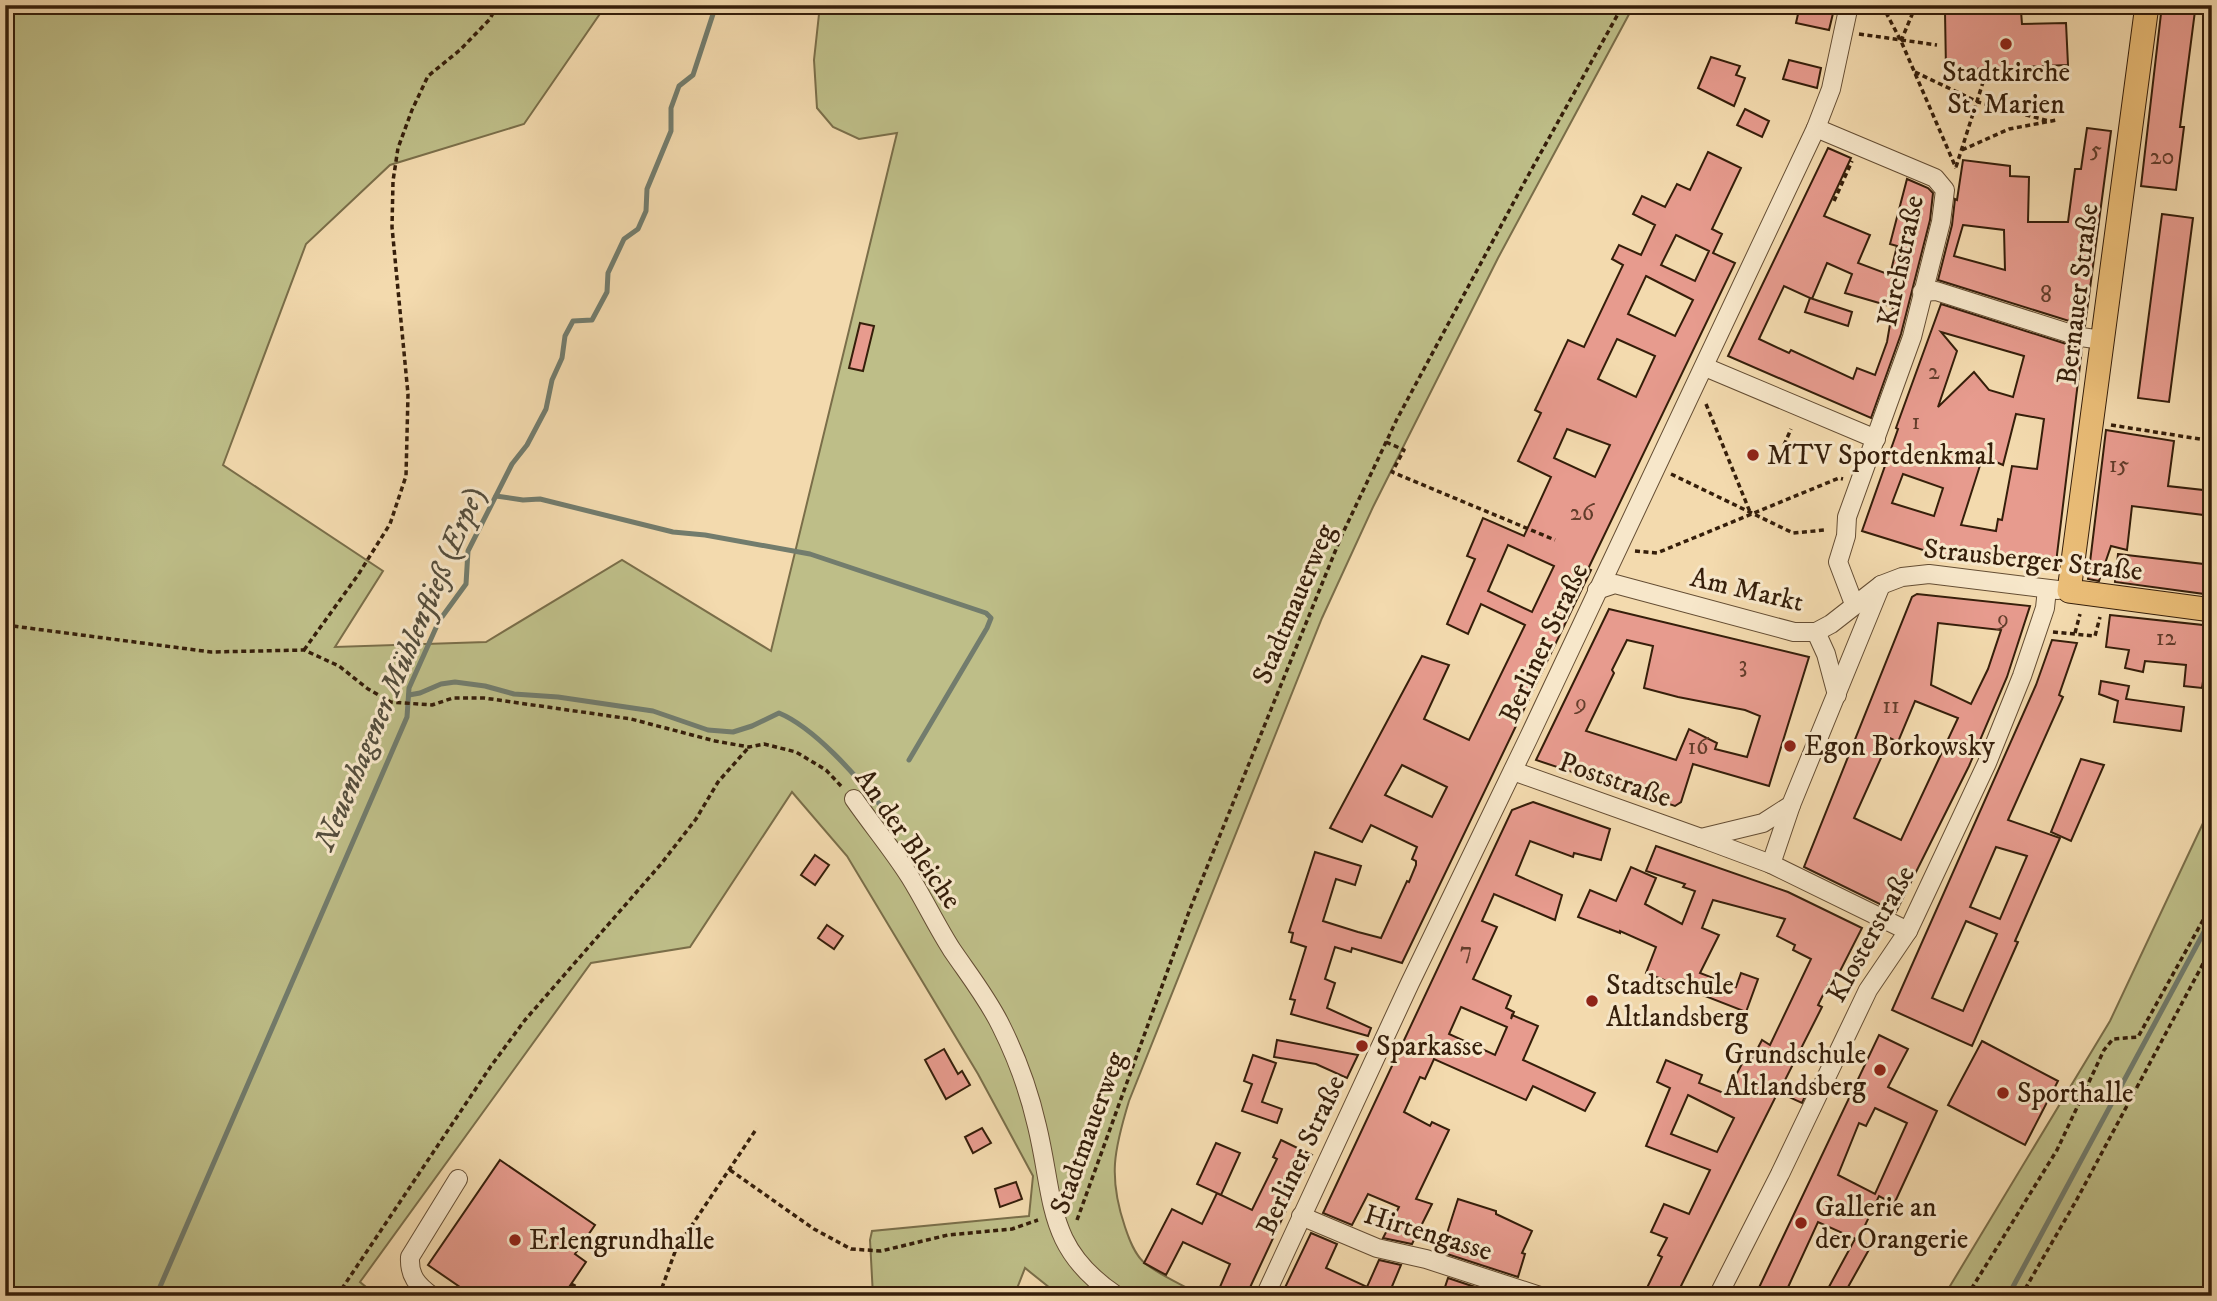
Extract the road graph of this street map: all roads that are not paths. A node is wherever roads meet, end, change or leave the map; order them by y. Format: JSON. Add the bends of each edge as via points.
{"nodes":[{"id":1,"x":1849,"y":5,"type":"edge"},
{"id":2,"x":2147,"y":5,"type":"edge"},
{"id":3,"x":1816,"y":128,"type":"junction"},
{"id":4,"x":1922,"y":292,"type":"junction"},
{"id":5,"x":2102,"y":340,"type":"junction"},
{"id":6,"x":1705,"y":366,"type":"junction"},
{"id":7,"x":1876,"y":439,"type":"junction"},
{"id":8,"x":1881,"y":585,"type":"junction"},
{"id":9,"x":1597,"y":590,"type":"junction"},
{"id":10,"x":2066,"y":596,"type":"junction"},
{"id":11,"x":1854,"y":604,"type":"junction"},
{"id":12,"x":2212,"y":610,"type":"edge"},
{"id":13,"x":1815,"y":632,"type":"junction"},
{"id":14,"x":1837,"y":695,"type":"junction"},
{"id":15,"x":1513,"y":771,"type":"junction"},
{"id":16,"x":854,"y":799,"type":"road end"},
{"id":17,"x":1791,"y":805,"type":"junction"},
{"id":18,"x":1701,"y":838,"type":"junction"},
{"id":19,"x":1771,"y":863,"type":"junction"},
{"id":20,"x":1908,"y":931,"type":"junction"},
{"id":21,"x":458,"y":1179,"type":"dead end"},
{"id":22,"x":1301,"y":1216,"type":"junction"},
{"id":23,"x":432,"y":1296,"type":"edge"},
{"id":24,"x":1117,"y":1296,"type":"edge"},
{"id":25,"x":1265,"y":1296,"type":"edge"},
{"id":26,"x":1540,"y":1296,"type":"edge"},
{"id":27,"x":1718,"y":1296,"type":"edge"}],
"edges":[{"from":1,"to":3,"type":"street","name":"Berliner Straße","via":[[1831,89]]},
{"from":2,"to":5,"type":"main road","name":"Bernauer Straße"},
{"from":3,"to":4,"type":"street","name":"Kirchstraße","via":[[1935,178],[1945,190]]},
{"from":3,"to":6,"type":"street","name":"Berliner Straße"},
{"from":4,"to":5,"type":"street","via":[[1936,291]]},
{"from":4,"to":7,"type":"street","name":"Kirchstraße","via":[[1912,337]]},
{"from":5,"to":10,"type":"main road","name":"Bernauer Straße"},
{"from":6,"to":7,"type":"street"},
{"from":6,"to":9,"type":"street","name":"Berliner Straße"},
{"from":7,"to":11,"type":"street","name":"Am Markt","via":[[1847,517],[1838,562]]},
{"from":8,"to":10,"type":"street","name":"Strausberger Straße","via":[[1902,577],[1929,575]]},
{"from":8,"to":11,"type":"street","name":"Strausberger Straße"},
{"from":8,"to":14,"type":"street"},
{"from":9,"to":13,"type":"street","name":"Am Markt","via":[[1615,584],[1794,632]]},
{"from":9,"to":15,"type":"street","name":"Berliner Straße"},
{"from":10,"to":12,"type":"main road","name":"Strausberger Straße"},
{"from":10,"to":20,"type":"street","name":"Klosterstraße","via":[[2045,608],[1986,763]]},
{"from":11,"to":13,"type":"street","name":"Am Markt"},
{"from":13,"to":14,"type":"street"},
{"from":14,"to":17,"type":"street"},
{"from":15,"to":18,"type":"street","name":"Poststraße"},
{"from":15,"to":22,"type":"street","name":"Berliner Straße"},
{"from":16,"to":24,"type":"street","name":"An der Bleiche","via":[[910,877],[1000,1023],[1019,1064],[1037,1126],[1053,1214],[1067,1247],[1091,1276]]},
{"from":17,"to":18,"type":"street","via":[[1763,822]]},
{"from":17,"to":19,"type":"street"},
{"from":18,"to":19,"type":"street","name":"Poststraße"},
{"from":19,"to":20,"type":"street","name":"Poststraße"},
{"from":20,"to":27,"type":"street","name":"Klosterstraße","via":[[1868,990]]},
{"from":21,"to":23,"type":"street","via":[[410,1257],[415,1282]]},
{"from":22,"to":25,"type":"street","name":"Berliner Straße"},
{"from":22,"to":26,"type":"street","name":"Hirtengasse","via":[[1377,1248]]}]}
